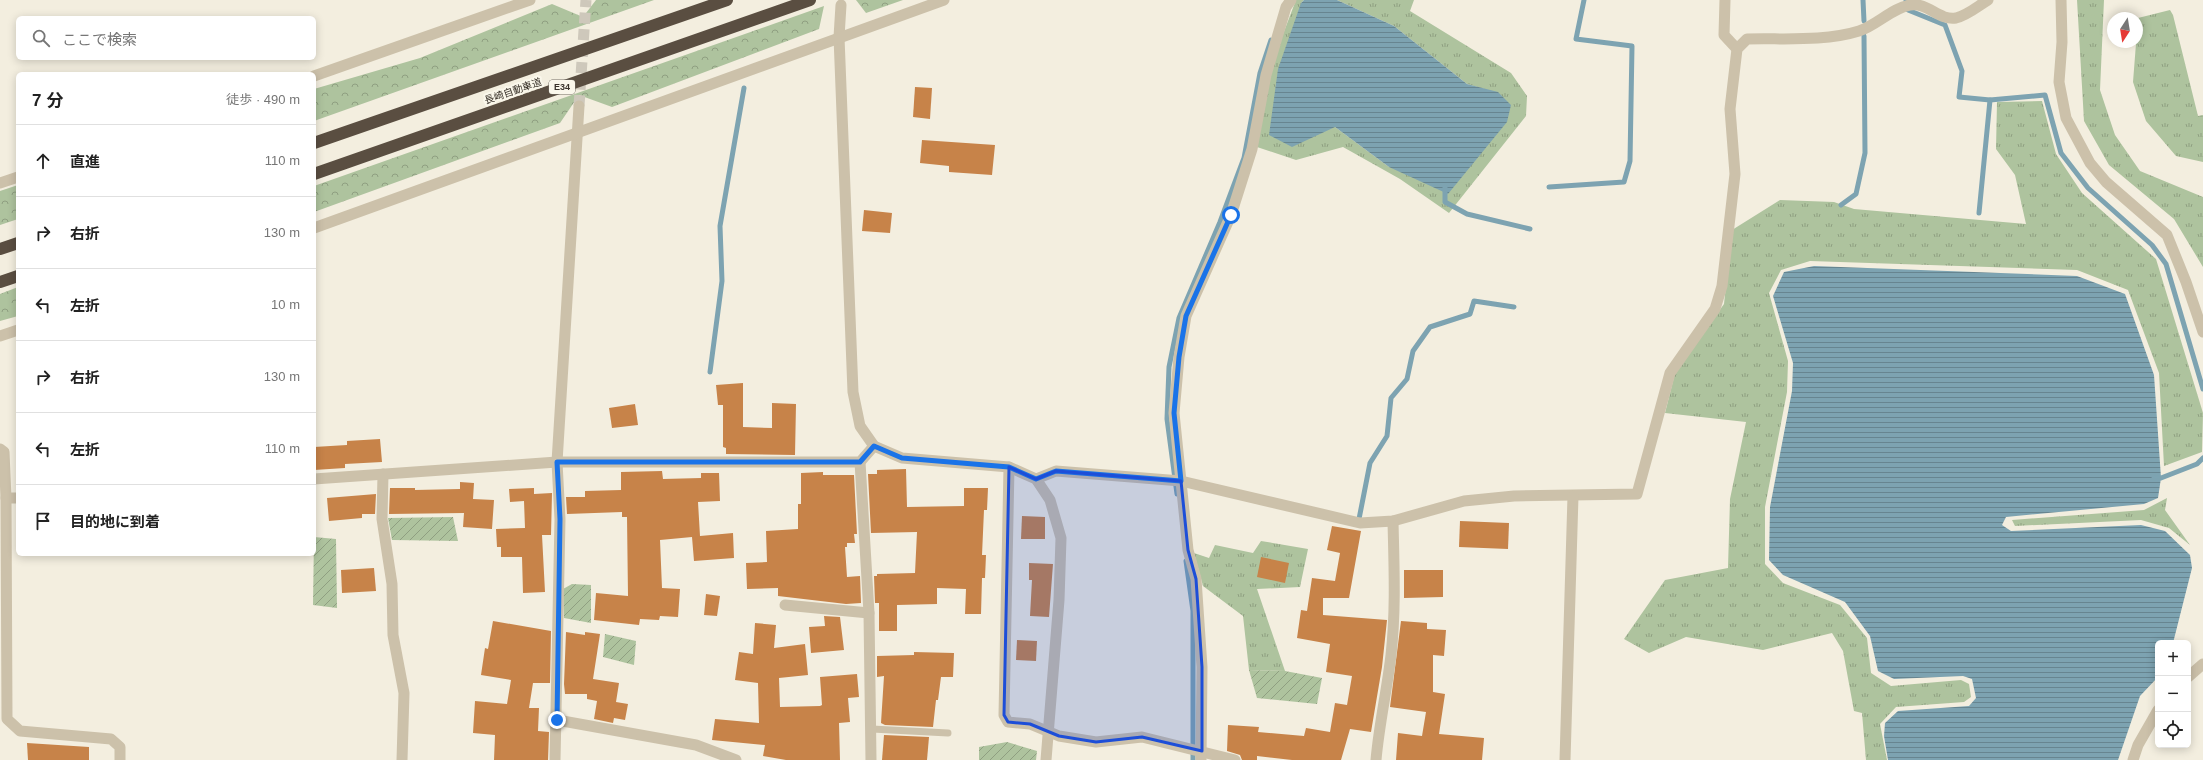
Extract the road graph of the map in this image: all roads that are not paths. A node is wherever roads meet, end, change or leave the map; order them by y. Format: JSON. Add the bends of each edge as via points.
{"nodes":[{"id":1,"x":530,"y":0,"type":"edge"},
{"id":2,"x":727,"y":0,"type":"edge"},
{"id":3,"x":810,"y":0,"type":"edge"},
{"id":4,"x":944,"y":0,"type":"edge"},
{"id":5,"x":1291,"y":0,"type":"edge"},
{"id":6,"x":1724,"y":0,"type":"edge"},
{"id":7,"x":1988,"y":0,"type":"edge"},
{"id":8,"x":2061,"y":0,"type":"edge"},
{"id":9,"x":841,"y":5,"type":"dead end"},
{"id":10,"x":839,"y":37,"type":"junction"},
{"id":11,"x":1737,"y":49,"type":"junction"},
{"id":12,"x":316,"y":75,"type":"edge"},
{"id":13,"x":579,"y":106,"type":"tunnel mouth"},
{"id":14,"x":578,"y":133,"type":"junction"},
{"id":15,"x":316,"y":142,"type":"edge"},
{"id":16,"x":316,"y":173,"type":"edge"},
{"id":17,"x":16,"y":178,"type":"edge"},
{"id":18,"x":0,"y":183,"type":"edge"},
{"id":19,"x":316,"y":227,"type":"edge"},
{"id":20,"x":16,"y":244,"type":"edge"},
{"id":21,"x":0,"y":249,"type":"edge"},
{"id":22,"x":16,"y":277,"type":"edge"},
{"id":23,"x":0,"y":282,"type":"edge"},
{"id":24,"x":16,"y":331,"type":"edge"},
{"id":25,"x":2203,"y":332,"type":"edge"},
{"id":26,"x":0,"y":336,"type":"edge"},
{"id":27,"x":874,"y":446,"type":"junction"},
{"id":28,"x":0,"y":449,"type":"edge"},
{"id":29,"x":557,"y":462,"type":"junction"},
{"id":30,"x":860,"y":462,"type":"junction"},
{"id":31,"x":1009,"y":467,"type":"junction"},
{"id":32,"x":383,"y":474,"type":"junction"},
{"id":33,"x":316,"y":479,"type":"edge"},
{"id":34,"x":1036,"y":479,"type":"junction"},
{"id":35,"x":1181,"y":481,"type":"junction"},
{"id":36,"x":1573,"y":496,"type":"junction"},
{"id":37,"x":6,"y":498,"type":"junction"},
{"id":38,"x":16,"y":498,"type":"edge"},
{"id":39,"x":1393,"y":521,"type":"junction"},
{"id":40,"x":785,"y":604,"type":"dead end"},
{"id":41,"x":869,"y":613,"type":"junction"},
{"id":42,"x":2203,"y":664,"type":"edge"},
{"id":43,"x":2189,"y":676,"type":"edge"},
{"id":44,"x":2157,"y":712,"type":"edge"},
{"id":45,"x":557,"y":720,"type":"junction"},
{"id":46,"x":872,"y":729,"type":"junction"},
{"id":47,"x":1050,"y":731,"type":"junction"},
{"id":48,"x":948,"y":733,"type":"dead end"},
{"id":49,"x":1201,"y":755,"type":"edge"},
{"id":50,"x":120,"y":760,"type":"edge"},
{"id":51,"x":402,"y":760,"type":"edge"},
{"id":52,"x":556,"y":760,"type":"edge"},
{"id":53,"x":736,"y":760,"type":"edge"},
{"id":54,"x":871,"y":760,"type":"edge"},
{"id":55,"x":1046,"y":760,"type":"edge"},
{"id":56,"x":1235,"y":760,"type":"edge"},
{"id":57,"x":1376,"y":760,"type":"edge"},
{"id":58,"x":1565,"y":760,"type":"edge"},
{"id":59,"x":2133,"y":760,"type":"edge"}],
"edges":[{"from":1,"to":12,"type":"street"},
{"from":2,"to":15,"type":"highway","name":"長崎自動車道"},
{"from":3,"to":16,"type":"highway","name":"長崎自動車道","number":"E34"},
{"from":4,"to":10,"type":"street"},
{"from":5,"to":35,"type":"street","via":[[1286,7],[1266,76],[1252,149],[1231,215],[1186,316],[1174,413]]},
{"from":6,"to":11,"type":"street","via":[[1724,35]]},
{"from":7,"to":11,"type":"street","via":[[1965,15],[1955,18],[1942,16],[1922,5],[1905,7],[1860,31],[1826,37],[1747,39]]},
{"from":8,"to":25,"type":"street","via":[[2060,82],[2066,118],[2090,163],[2102,178],[2167,235],[2184,275]]},
{"from":9,"to":10,"type":"street"},
{"from":10,"to":14,"type":"street"},
{"from":10,"to":27,"type":"street","via":[[853,392],[860,426]]},
{"from":11,"to":36,"type":"street","via":[[1730,109],[1735,174],[1722,286],[1715,309],[1670,373],[1637,494]]},
{"from":13,"to":14,"type":"street"},
{"from":14,"to":19,"type":"street"},
{"from":14,"to":29,"type":"street"},
{"from":17,"to":18,"type":"street"},
{"from":20,"to":21,"type":"highway"},
{"from":22,"to":23,"type":"highway"},
{"from":24,"to":26,"type":"street"},
{"from":27,"to":30,"type":"street"},
{"from":27,"to":31,"type":"street","via":[[902,458]]},
{"from":28,"to":37,"type":"street","via":[[4,452]]},
{"from":29,"to":30,"type":"street"},
{"from":29,"to":32,"type":"street"},
{"from":29,"to":45,"type":"street","via":[[560,519]]},
{"from":30,"to":41,"type":"street"},
{"from":31,"to":34,"type":"street"},
{"from":31,"to":47,"type":"street","via":[[1004,715],[1008,722],[1030,724]]},
{"from":32,"to":33,"type":"street"},
{"from":32,"to":51,"type":"street","via":[[382,519],[392,584],[392,636],[404,693]]},
{"from":34,"to":35,"type":"street","via":[[1056,471]]},
{"from":34,"to":47,"type":"street","via":[[1050,500],[1061,538]]},
{"from":35,"to":39,"type":"street","via":[[1360,523]]},
{"from":35,"to":49,"type":"street","via":[[1188,550],[1196,579],[1202,667]]},
{"from":36,"to":39,"type":"street","via":[[1514,496],[1464,501]]},
{"from":36,"to":58,"type":"street"},
{"from":37,"to":38,"type":"street"},
{"from":37,"to":50,"type":"street","via":[[7,719],[20,731],[111,739],[120,747]]},
{"from":39,"to":57,"type":"street","via":[[1396,594],[1391,655]]},
{"from":40,"to":41,"type":"street"},
{"from":41,"to":46,"type":"street"},
{"from":42,"to":43,"type":"street"},
{"from":44,"to":59,"type":"street","via":[[2138,745]]},
{"from":45,"to":52,"type":"street"},
{"from":45,"to":53,"type":"street","via":[[696,745]]},
{"from":46,"to":48,"type":"lane"},
{"from":46,"to":54,"type":"street"},
{"from":47,"to":49,"type":"street","via":[[1059,736],[1096,742],[1142,737],[1186,747]]},
{"from":47,"to":55,"type":"street"},
{"from":49,"to":56,"type":"street"}]}
